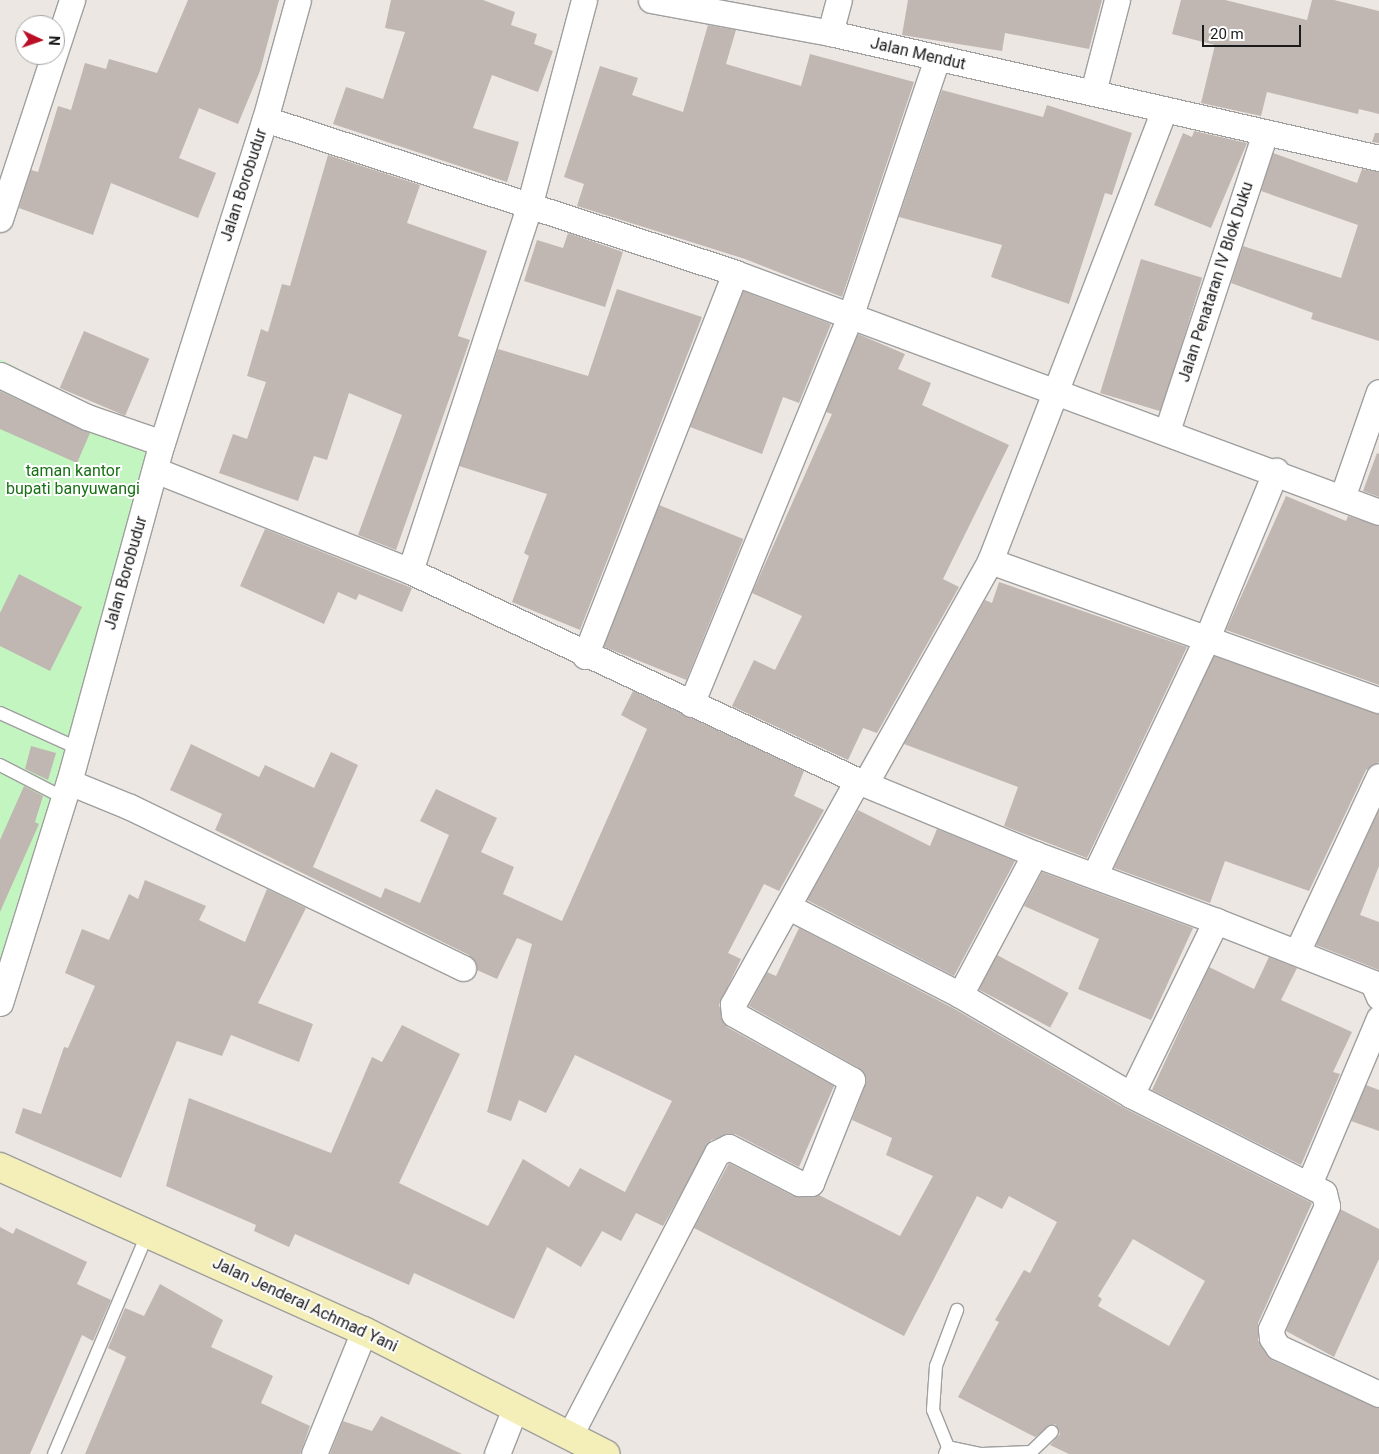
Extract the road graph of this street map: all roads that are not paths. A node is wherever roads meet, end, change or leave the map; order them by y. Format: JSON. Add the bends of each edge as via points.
{"nodes":[{"id":1,"x":72,"y":0,"type":"edge"},
{"id":2,"x":298,"y":0,"type":"edge"},
{"id":3,"x":584,"y":0,"type":"edge"},
{"id":4,"x":651,"y":0,"type":"edge"},
{"id":5,"x":839,"y":0,"type":"edge"},
{"id":6,"x":1117,"y":0,"type":"edge"},
{"id":7,"x":830,"y":33,"type":"junction"},
{"id":8,"x":937,"y":59,"type":"junction"},
{"id":9,"x":1093,"y":92,"type":"junction"},
{"id":10,"x":1164,"y":109,"type":"junction"},
{"id":11,"x":265,"y":119,"type":"junction"},
{"id":12,"x":1265,"y":133,"type":"junction"},
{"id":13,"x":1379,"y":158,"type":"edge"},
{"id":14,"x":530,"y":203,"type":"junction"},
{"id":15,"x":0,"y":219,"type":"edge"},
{"id":16,"x":735,"y":273,"type":"junction"},
{"id":17,"x":852,"y":314,"type":"junction"},
{"id":18,"x":0,"y":375,"type":"edge"},
{"id":19,"x":1055,"y":389,"type":"junction"},
{"id":20,"x":1379,"y":392,"type":"edge"},
{"id":21,"x":1167,"y":431,"type":"junction"},
{"id":22,"x":162,"y":443,"type":"junction"},
{"id":23,"x":155,"y":470,"type":"junction"},
{"id":24,"x":1276,"y":471,"type":"junction"},
{"id":25,"x":1342,"y":498,"type":"junction"},
{"id":26,"x":1379,"y":512,"type":"edge"},
{"id":27,"x":990,"y":561,"type":"junction"},
{"id":28,"x":410,"y":571,"type":"junction"},
{"id":29,"x":1207,"y":638,"type":"junction"},
{"id":30,"x":585,"y":656,"type":"junction"},
{"id":31,"x":1379,"y":700,"type":"edge"},
{"id":32,"x":691,"y":704,"type":"junction"},
{"id":33,"x":0,"y":713,"type":"edge"},
{"id":34,"x":77,"y":748,"type":"junction"},
{"id":35,"x":0,"y":765,"type":"edge"},
{"id":36,"x":1379,"y":776,"type":"edge"},
{"id":37,"x":861,"y":782,"type":"junction"},
{"id":38,"x":66,"y":790,"type":"junction"},
{"id":39,"x":1035,"y":854,"type":"junction"},
{"id":40,"x":1095,"y":874,"type":"junction"},
{"id":41,"x":789,"y":907,"type":"junction"},
{"id":42,"x":1216,"y":921,"type":"junction"},
{"id":43,"x":1297,"y":952,"type":"junction"},
{"id":44,"x":463,"y":968,"type":"dead end"},
{"id":45,"x":960,"y":995,"type":"junction"},
{"id":46,"x":1379,"y":997,"type":"edge"},
{"id":47,"x":0,"y":1003,"type":"edge"},
{"id":48,"x":1379,"y":1018,"type":"edge"},
{"id":49,"x":1131,"y":1095,"type":"junction"},
{"id":50,"x":0,"y":1167,"type":"edge"},
{"id":51,"x":1309,"y":1184,"type":"junction"},
{"id":52,"x":148,"y":1233,"type":"junction"},
{"id":53,"x":957,"y":1310,"type":"dead end"},
{"id":54,"x":364,"y":1331,"type":"junction"},
{"id":55,"x":1379,"y":1394,"type":"edge"},
{"id":56,"x":515,"y":1408,"type":"junction"},
{"id":57,"x":1052,"y":1432,"type":"dead end"},
{"id":58,"x":570,"y":1435,"type":"junction"},
{"id":59,"x":947,"y":1450,"type":"edge"},
{"id":60,"x":54,"y":1454,"type":"edge"},
{"id":61,"x":314,"y":1454,"type":"edge"},
{"id":62,"x":497,"y":1454,"type":"edge"},
{"id":63,"x":605,"y":1454,"type":"edge"},
{"id":64,"x":982,"y":1454,"type":"edge"}],
"edges":[{"from":1,"to":15,"type":"street"},
{"from":2,"to":11,"type":"street","name":"Jalan Borobudur"},
{"from":3,"to":14,"type":"street"},
{"from":4,"to":7,"type":"street","name":"Jalan Mendut"},
{"from":5,"to":7,"type":"street"},
{"from":6,"to":9,"type":"street"},
{"from":7,"to":8,"type":"street","name":"Jalan Mendut"},
{"from":8,"to":9,"type":"street","name":"Jalan Mendut"},
{"from":8,"to":17,"type":"street"},
{"from":9,"to":10,"type":"street","name":"Jalan Mendut"},
{"from":10,"to":12,"type":"street","name":"Jalan Mendut"},
{"from":10,"to":19,"type":"street"},
{"from":11,"to":14,"type":"street"},
{"from":11,"to":22,"type":"street","name":"Jalan Borobudur"},
{"from":12,"to":13,"type":"street","name":"Jalan Mendut"},
{"from":12,"to":21,"type":"street","name":"Jalan Penataran IV Blok Duku"},
{"from":14,"to":16,"type":"street"},
{"from":14,"to":28,"type":"street"},
{"from":16,"to":17,"type":"street"},
{"from":16,"to":30,"type":"street"},
{"from":17,"to":19,"type":"street"},
{"from":17,"to":32,"type":"street"},
{"from":18,"to":22,"type":"street","via":[[88,417]]},
{"from":19,"to":21,"type":"street"},
{"from":19,"to":27,"type":"street"},
{"from":20,"to":25,"type":"street"},
{"from":21,"to":24,"type":"street"},
{"from":22,"to":23,"type":"street","name":"Jalan Borobudur"},
{"from":23,"to":28,"type":"street"},
{"from":23,"to":34,"type":"street","name":"Jalan Borobudur"},
{"from":24,"to":25,"type":"street"},
{"from":24,"to":29,"type":"street"},
{"from":25,"to":26,"type":"street"},
{"from":27,"to":29,"type":"street"},
{"from":27,"to":37,"type":"street"},
{"from":28,"to":30,"type":"street"},
{"from":29,"to":31,"type":"street"},
{"from":29,"to":40,"type":"street"},
{"from":30,"to":32,"type":"street"},
{"from":32,"to":37,"type":"street"},
{"from":33,"to":34,"type":"lane"},
{"from":34,"to":38,"type":"street","name":"Jalan Borobudur"},
{"from":35,"to":38,"type":"lane"},
{"from":36,"to":43,"type":"street"},
{"from":37,"to":39,"type":"street"},
{"from":37,"to":41,"type":"street"},
{"from":38,"to":44,"type":"street","via":[[130,807]]},
{"from":38,"to":47,"type":"street","name":"Jalan Borobudur"},
{"from":39,"to":40,"type":"street"},
{"from":39,"to":45,"type":"street"},
{"from":40,"to":42,"type":"street"},
{"from":41,"to":45,"type":"street"},
{"from":41,"to":58,"type":"street","via":[[734,996],[734,1014],[848,1076],[852,1086],[811,1183],[799,1183],[729,1147],[717,1153]]},
{"from":42,"to":43,"type":"street"},
{"from":42,"to":49,"type":"street"},
{"from":43,"to":46,"type":"street","via":[[1373,983]]},
{"from":45,"to":49,"type":"street"},
{"from":48,"to":51,"type":"street"},
{"from":49,"to":51,"type":"street"},
{"from":50,"to":52,"type":"main road","name":"Jalan Jenderal Achmad Yani"},
{"from":51,"to":55,"type":"street","via":[[1324,1193],[1327,1206],[1270,1329],[1272,1338],[1278,1346]]},
{"from":52,"to":54,"type":"main road","name":"Jalan Jenderal Achmad Yani"},
{"from":52,"to":60,"type":"lane"},
{"from":53,"to":59,"type":"lane","via":[[936,1366],[933,1410]]},
{"from":54,"to":56,"type":"main road","name":"Jalan Jenderal Achmad Yani"},
{"from":54,"to":61,"type":"street"},
{"from":56,"to":58,"type":"main road","name":"Jalan Jenderal Achmad Yani"},
{"from":56,"to":62,"type":"street"},
{"from":57,"to":64,"type":"lane","via":[[1031,1452]]},
{"from":58,"to":63,"type":"main road","name":"Jalan Jenderal Achmad Yani"},
{"from":59,"to":64,"type":"lane"}]}
